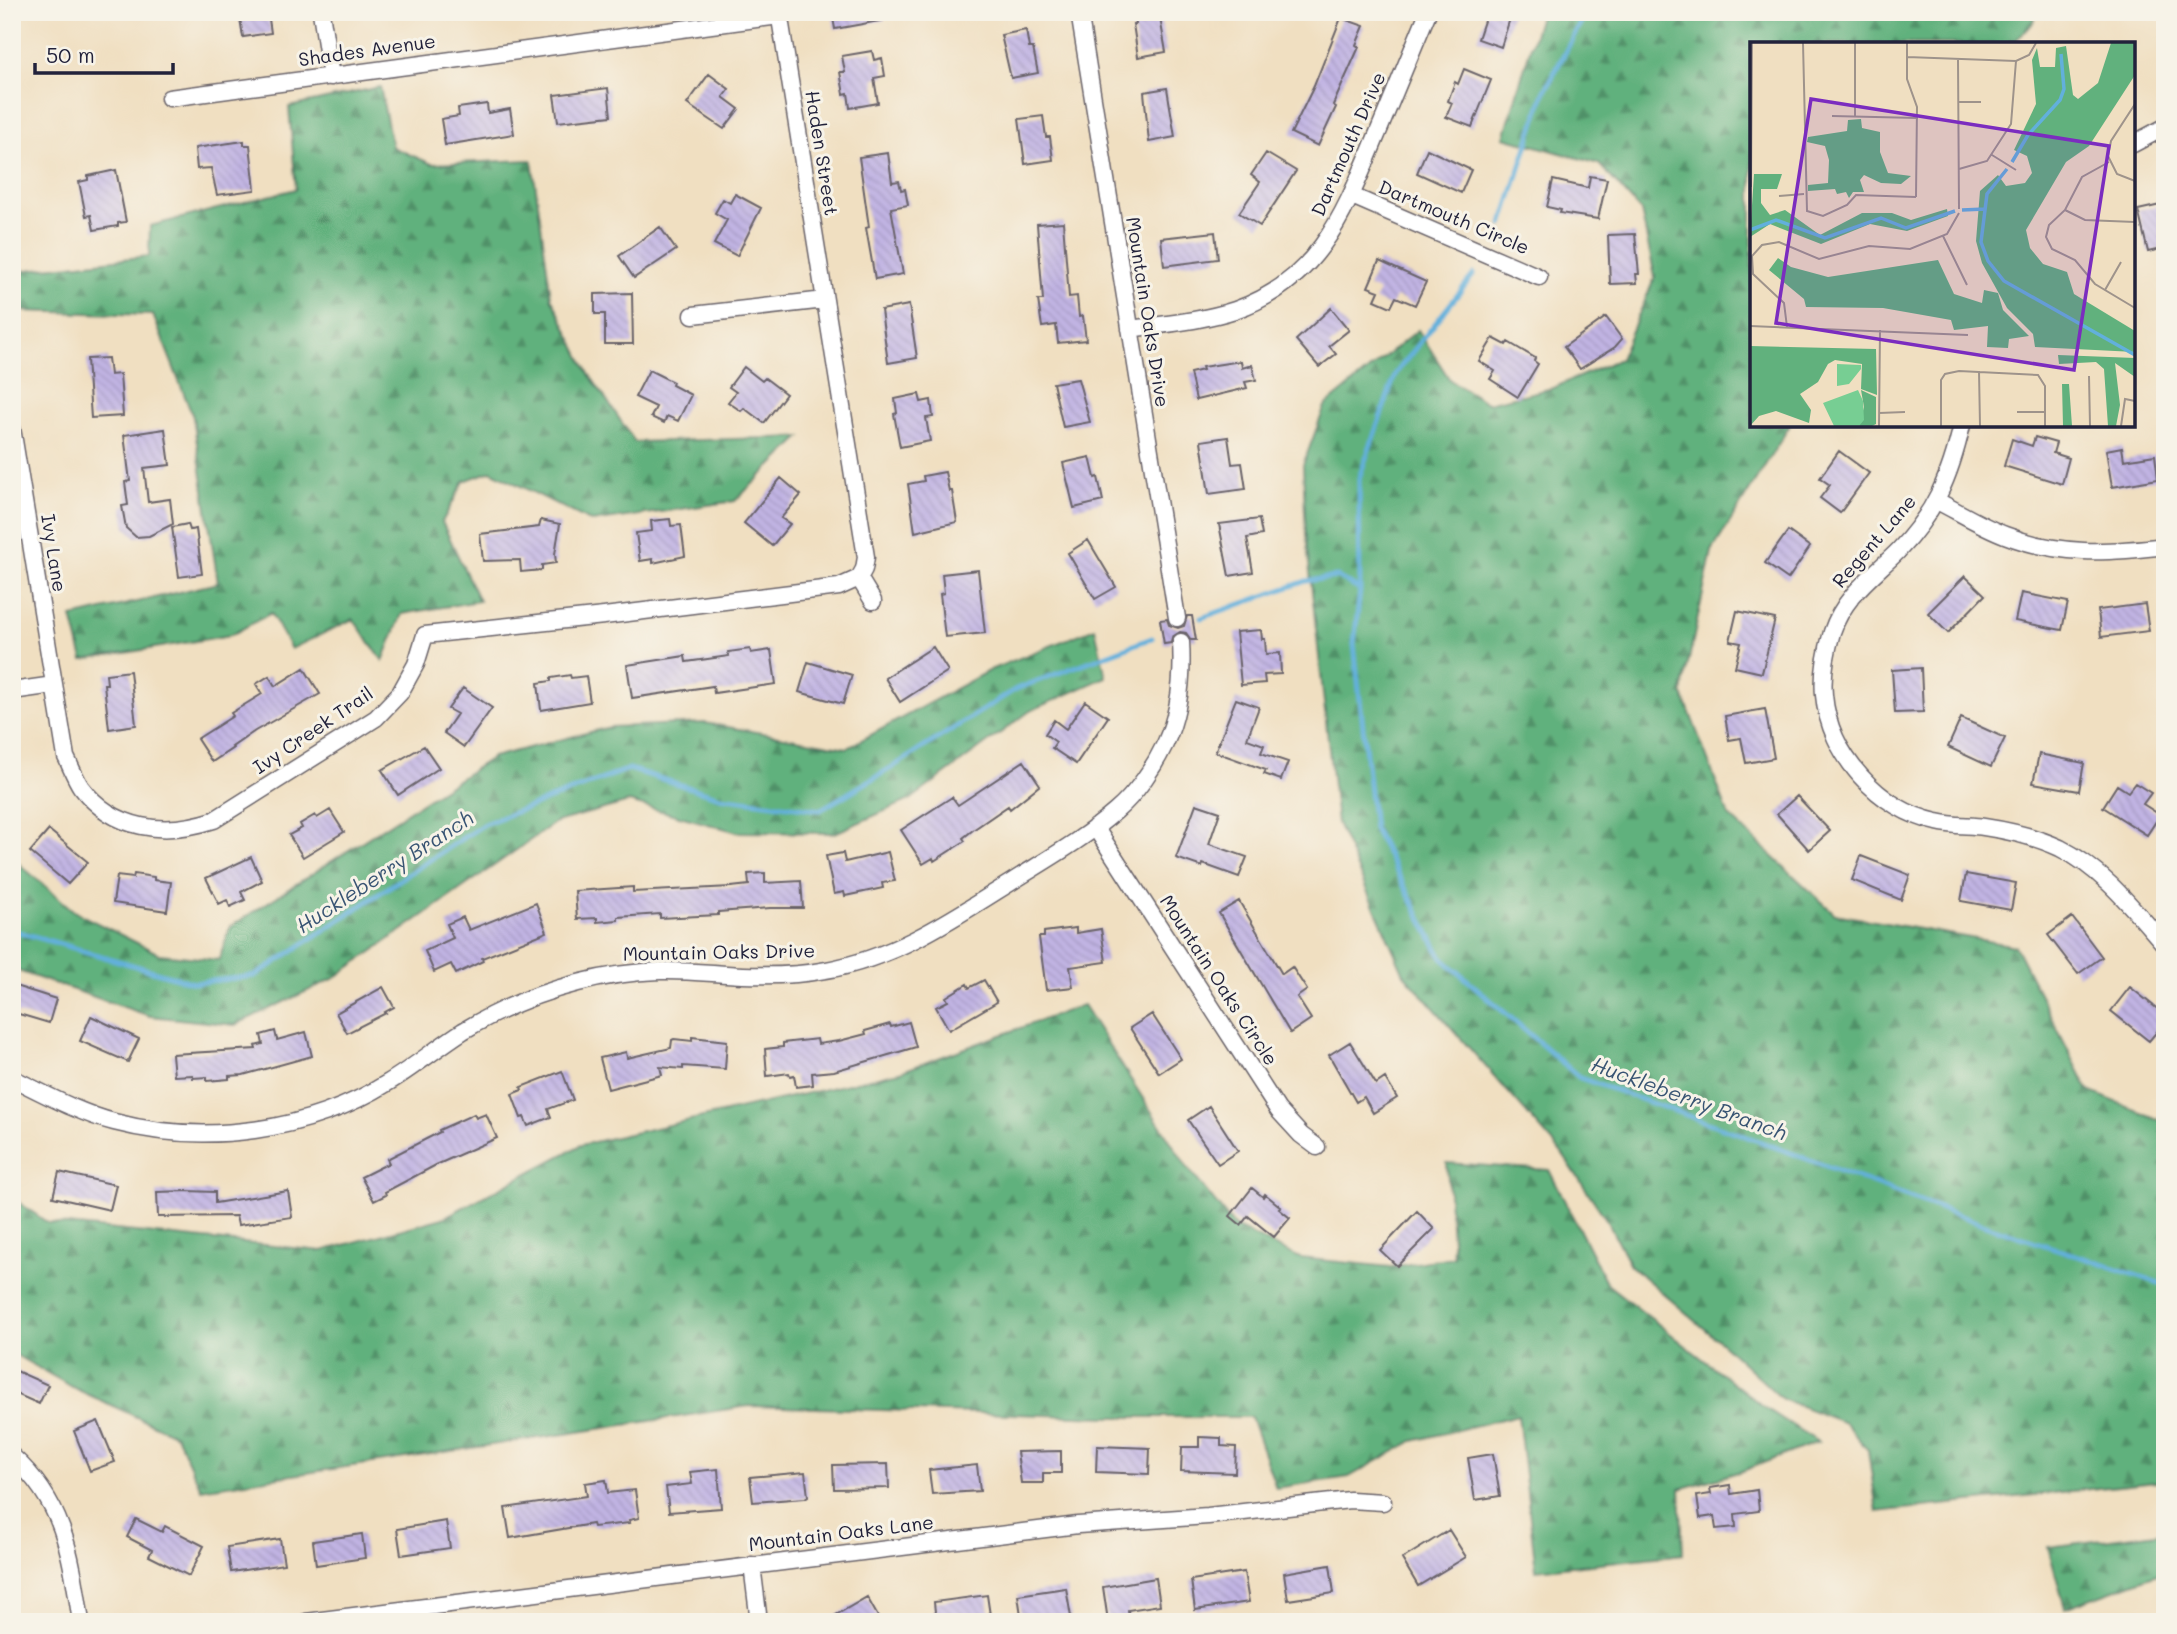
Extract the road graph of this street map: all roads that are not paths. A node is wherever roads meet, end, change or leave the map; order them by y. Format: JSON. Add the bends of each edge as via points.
{"nodes":[{"id":1,"x":321,"y":12,"type":"edge"},
{"id":2,"x":1079,"y":12,"type":"edge"},
{"id":3,"x":1428,"y":12,"type":"edge"},
{"id":4,"x":779,"y":14,"type":"edge"},
{"id":5,"x":331,"y":77,"type":"junction"},
{"id":6,"x":169,"y":97,"type":"dead end"},
{"id":7,"x":2165,"y":127,"type":"edge"},
{"id":8,"x":2135,"y":143,"type":"edge"},
{"id":9,"x":1352,"y":196,"type":"junction"},
{"id":10,"x":1539,"y":277,"type":"dead end"},
{"id":11,"x":825,"y":300,"type":"junction"},
{"id":12,"x":693,"y":315,"type":"dead end"},
{"id":13,"x":1130,"y":329,"type":"junction"},
{"id":14,"x":1962,"y":427,"type":"edge"},
{"id":15,"x":12,"y":428,"type":"edge"},
{"id":16,"x":1937,"y":501,"type":"junction"},
{"id":17,"x":2165,"y":546,"type":"edge"},
{"id":18,"x":859,"y":578,"type":"junction"},
{"id":19,"x":873,"y":601,"type":"dead end"},
{"id":20,"x":1177,"y":618,"type":"dead end"},
{"id":21,"x":1181,"y":642,"type":"dead end"},
{"id":22,"x":54,"y":685,"type":"junction"},
{"id":23,"x":12,"y":691,"type":"edge"},
{"id":24,"x":1095,"y":827,"type":"junction"},
{"id":25,"x":2165,"y":945,"type":"edge"},
{"id":26,"x":12,"y":1078,"type":"edge"},
{"id":27,"x":1317,"y":1147,"type":"dead end"},
{"id":28,"x":12,"y":1456,"type":"edge"},
{"id":29,"x":1383,"y":1502,"type":"dead end"},
{"id":30,"x":752,"y":1565,"type":"junction"},
{"id":31,"x":81,"y":1622,"type":"edge"},
{"id":32,"x":306,"y":1622,"type":"edge"},
{"id":33,"x":759,"y":1622,"type":"edge"}],
"edges":[{"from":1,"to":5,"type":"street"},
{"from":2,"to":13,"type":"street","name":"Mountain Oaks Drive"},
{"from":3,"to":9,"type":"street","name":"Dartmouth Drive"},
{"from":4,"to":5,"type":"street","name":"Shades Avenue"},
{"from":4,"to":11,"type":"street","name":"Haden Street"},
{"from":5,"to":6,"type":"street","name":"Shades Avenue"},
{"from":7,"to":8,"type":"street"},
{"from":9,"to":10,"type":"street","name":"Dartmouth Circle"},
{"from":9,"to":13,"type":"street","name":"Dartmouth Drive","via":[[1326,244],[1275,290],[1234,310]]},
{"from":11,"to":12,"type":"street"},
{"from":11,"to":18,"type":"street","name":"Haden Street","via":[[866,557]]},
{"from":13,"to":20,"type":"street","name":"Mountain Oaks Drive"},
{"from":14,"to":16,"type":"street","name":"Regent Lane"},
{"from":15,"to":22,"type":"street","name":"Ivy Lane"},
{"from":16,"to":17,"type":"street","via":[[2003,535],[2058,549],[2085,553]]},
{"from":16,"to":25,"type":"street","name":"Regent Lane","via":[[1897,551],[1861,584],[1833,629],[1826,653],[1824,697],[1837,741],[1865,782],[1910,813],[1937,822],[2024,834],[2087,864]]},
{"from":18,"to":19,"type":"street"},
{"from":18,"to":22,"type":"street","name":"Ivy Creek Trail","via":[[839,587],[425,635],[400,693],[376,718],[214,820],[190,828],[144,827],[98,805],[80,786],[66,757]]},
{"from":21,"to":24,"type":"street","name":"Mountain Oaks Drive","via":[[1181,690],[1166,742],[1142,782],[1119,809]]},
{"from":22,"to":23,"type":"street"},
{"from":24,"to":26,"type":"street","name":"Mountain Oaks Drive","via":[[940,926],[870,959],[778,975],[660,971],[578,983],[488,1017],[353,1102],[275,1126],[192,1134],[149,1129],[112,1122]]},
{"from":24,"to":27,"type":"street","name":"Mountain Oaks Circle","via":[[1278,1110]]},
{"from":28,"to":31,"type":"street","via":[[39,1483],[63,1531]]},
{"from":29,"to":30,"type":"street","name":"Mountain Oaks Lane","via":[[1349,1500],[1077,1525]]},
{"from":30,"to":32,"type":"street","name":"Mountain Oaks Lane"},
{"from":30,"to":33,"type":"street"}]}
